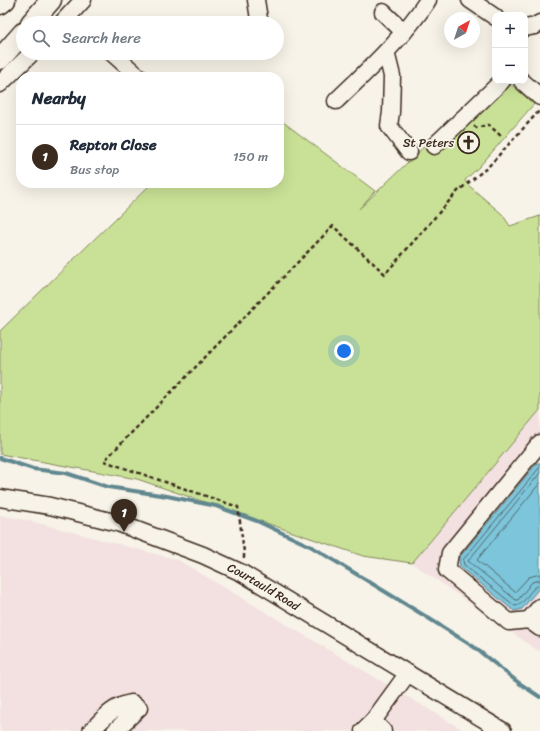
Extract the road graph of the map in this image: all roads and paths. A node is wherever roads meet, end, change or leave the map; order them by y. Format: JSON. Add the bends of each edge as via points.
{"nodes":[{"id":1,"x":5,"y":0,"type":"edge"},
{"id":2,"x":51,"y":0,"type":"edge"},
{"id":3,"x":83,"y":0,"type":"edge"},
{"id":4,"x":256,"y":0,"type":"edge"},
{"id":5,"x":428,"y":0,"type":"edge"},
{"id":6,"x":470,"y":0,"type":"edge"},
{"id":7,"x":0,"y":4,"type":"edge"},
{"id":8,"x":383,"y":12,"type":"dead end"},
{"id":9,"x":492,"y":15,"type":"edge"},
{"id":10,"x":37,"y":16,"type":"edge"},
{"id":11,"x":71,"y":16,"type":"edge"},
{"id":12,"x":258,"y":16,"type":"edge"},
{"id":13,"x":540,"y":23,"type":"edge"},
{"id":14,"x":528,"y":27,"type":"edge"},
{"id":15,"x":404,"y":32,"type":"junction"},
{"id":16,"x":16,"y":41,"type":"edge"},
{"id":17,"x":380,"y":58,"type":"junction"},
{"id":18,"x":0,"y":59,"type":"edge"},
{"id":19,"x":25,"y":60,"type":"edge"},
{"id":20,"x":120,"y":60,"type":"edge"},
{"id":21,"x":133,"y":72,"type":"edge"},
{"id":22,"x":0,"y":84,"type":"edge"},
{"id":23,"x":499,"y":84,"type":"edge"},
{"id":24,"x":525,"y":84,"type":"edge"},
{"id":25,"x":540,"y":97,"type":"edge"},
{"id":26,"x":336,"y":101,"type":"dead end"},
{"id":27,"x":540,"y":110,"type":"edge"},
{"id":28,"x":465,"y":116,"type":"junction"},
{"id":29,"x":501,"y":136,"type":"dead end"},
{"id":30,"x":434,"y":146,"type":"dead end"},
{"id":31,"x":409,"y":152,"type":"dead end"},
{"id":32,"x":540,"y":442,"type":"edge"},
{"id":33,"x":0,"y":498,"type":"edge"},
{"id":34,"x":242,"y":573,"type":"junction"},
{"id":35,"x":540,"y":607,"type":"edge"},
{"id":36,"x":535,"y":624,"type":"edge"},
{"id":37,"x":408,"y":673,"type":"junction"},
{"id":38,"x":373,"y":728,"type":"edge"},
{"id":39,"x":91,"y":731,"type":"edge"},
{"id":40,"x":115,"y":731,"type":"edge"},
{"id":41,"x":503,"y":731,"type":"edge"}],
"edges":[{"from":1,"to":7,"type":"main road"},
{"from":2,"to":10,"type":"main road"},
{"from":3,"to":11,"type":"street"},
{"from":4,"to":12,"type":"street"},
{"from":5,"to":15,"type":"street"},
{"from":6,"to":9,"type":"street"},
{"from":8,"to":15,"type":"street"},
{"from":13,"to":14,"type":"street"},
{"from":15,"to":17,"type":"street"},
{"from":16,"to":18,"type":"main road"},
{"from":17,"to":26,"type":"street"},
{"from":17,"to":31,"type":"street","via":[[392,76],[390,126]]},
{"from":19,"to":22,"type":"street"},
{"from":20,"to":21,"type":"street"},
{"from":23,"to":28,"type":"street"},
{"from":24,"to":25,"type":"street"},
{"from":27,"to":34,"type":"path","via":[[488,167],[458,191],[385,274],[334,226],[104,461],[238,507],[244,552]]},
{"from":28,"to":29,"type":"path","via":[[472,125],[478,128],[489,125]]},
{"from":28,"to":30,"type":"street"},
{"from":32,"to":36,"type":"street","via":[[450,553],[447,570],[509,622]]},
{"from":33,"to":34,"type":"street","name":"Courtauld Road","via":[[50,506],[118,523],[203,555]]},
{"from":34,"to":37,"type":"street","name":"Courtauld Road"},
{"from":35,"to":36,"type":"street"},
{"from":37,"to":38,"type":"street"},
{"from":37,"to":41,"type":"street","name":"Courtauld Road"},
{"from":39,"to":40,"type":"street","via":[[121,704],[132,703],[139,708]]}]}
